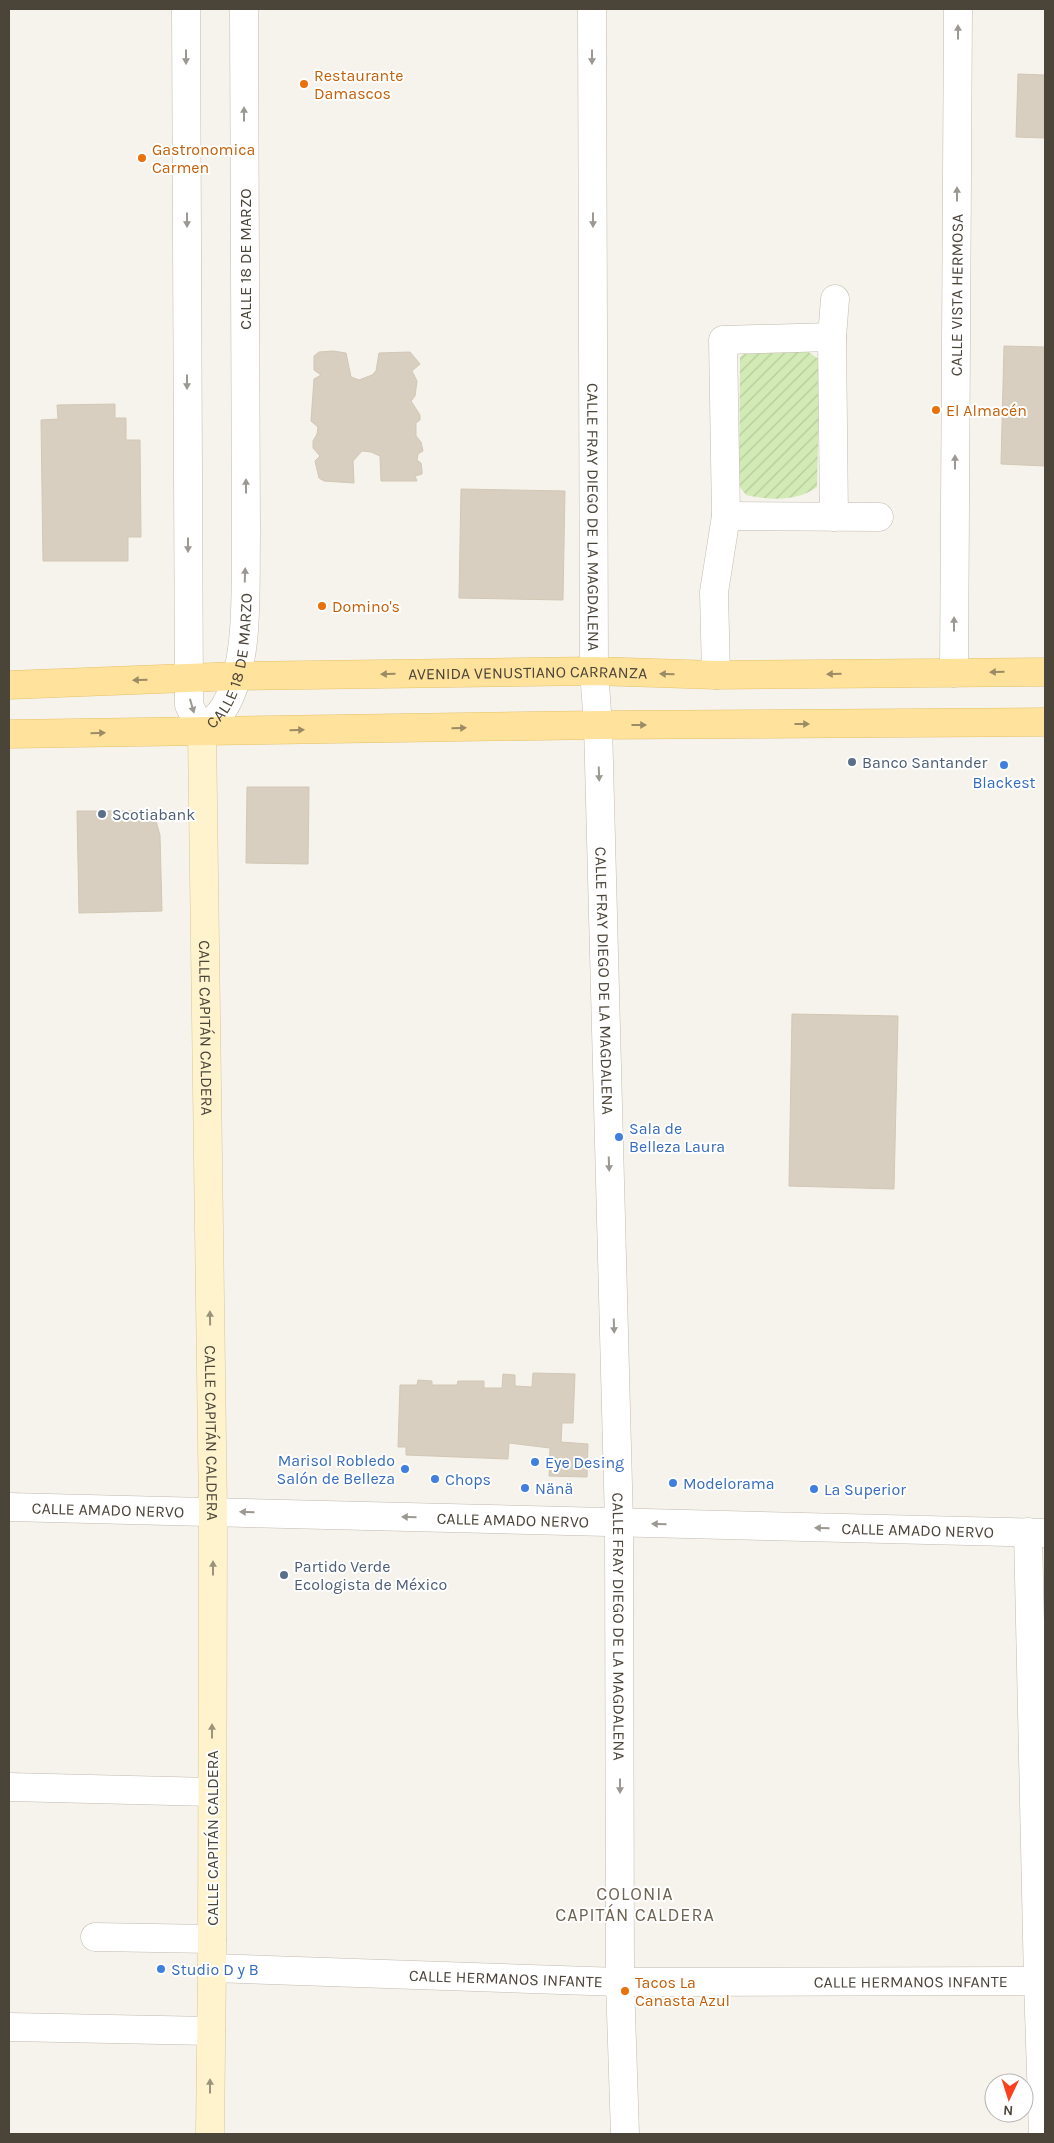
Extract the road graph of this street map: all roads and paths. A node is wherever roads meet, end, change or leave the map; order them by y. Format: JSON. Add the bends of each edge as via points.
{"nodes":[{"id":1,"x":186,"y":9,"type":"edge"},
{"id":2,"x":244,"y":9,"type":"edge"},
{"id":3,"x":592,"y":9,"type":"edge"},
{"id":4,"x":958,"y":9,"type":"edge"},
{"id":5,"x":835,"y":299,"type":"dead end"},
{"id":6,"x":832,"y":337,"type":"junction"},
{"id":7,"x":726,"y":516,"type":"junction"},
{"id":8,"x":834,"y":517,"type":"junction"},
{"id":9,"x":879,"y":517,"type":"dead end"},
{"id":10,"x":594,"y":671,"type":"junction"},
{"id":11,"x":1045,"y":672,"type":"edge"},
{"id":12,"x":954,"y":673,"type":"junction"},
{"id":13,"x":716,"y":675,"type":"junction"},
{"id":14,"x":238,"y":676,"type":"junction"},
{"id":15,"x":189,"y":678,"type":"junction"},
{"id":16,"x":9,"y":684,"type":"edge"},
{"id":17,"x":1045,"y":722,"type":"edge"},
{"id":18,"x":598,"y":725,"type":"junction"},
{"id":19,"x":202,"y":732,"type":"junction"},
{"id":20,"x":9,"y":734,"type":"edge"},
{"id":21,"x":9,"y":1507,"type":"edge"},
{"id":22,"x":213,"y":1512,"type":"junction"},
{"id":23,"x":619,"y":1523,"type":"junction"},
{"id":24,"x":1037,"y":1533,"type":"edge"},
{"id":25,"x":9,"y":1787,"type":"edge"},
{"id":26,"x":212,"y":1792,"type":"junction"},
{"id":27,"x":95,"y":1937,"type":"dead end"},
{"id":28,"x":212,"y":1939,"type":"junction"},
{"id":29,"x":212,"y":1968,"type":"junction"},
{"id":30,"x":1038,"y":1981,"type":"junction"},
{"id":31,"x":620,"y":1982,"type":"junction"},
{"id":32,"x":9,"y":2027,"type":"edge"},
{"id":33,"x":210,"y":2031,"type":"junction"},
{"id":34,"x":210,"y":2134,"type":"edge"},
{"id":35,"x":625,"y":2134,"type":"edge"},
{"id":36,"x":1043,"y":2134,"type":"edge"}],
"edges":[{"from":1,"to":15,"type":"street","name":"CALLE 18 DE MARZO","one_way":true},
{"from":14,"to":2,"type":"street","name":"CALLE 18 DE MARZO","one_way":true,"via":[[244,620],[246,535]]},
{"from":3,"to":10,"type":"street","name":"CALLE FRAY DIEGO DE LA MAGDALENA","one_way":true},
{"from":12,"to":4,"type":"street","name":"CALLE VISTA HERMOSA","one_way":true},
{"from":5,"to":6,"type":"street"},
{"from":6,"to":7,"type":"street","via":[[723,340]]},
{"from":6,"to":8,"type":"street"},
{"from":7,"to":8,"type":"street"},
{"from":7,"to":13,"type":"street","via":[[714,592]]},
{"from":8,"to":9,"type":"street"},
{"from":13,"to":10,"type":"main road","name":"AVENIDA VENUSTIANO CARRANZA","one_way":true},
{"from":10,"to":14,"type":"main road","name":"AVENIDA VENUSTIANO CARRANZA","one_way":true},
{"from":10,"to":18,"type":"street","name":"CALLE FRAY DIEGO DE LA MAGDALENA"},
{"from":11,"to":12,"type":"main road","name":"AVENIDA VENUSTIANO CARRANZA","one_way":true},
{"from":12,"to":13,"type":"main road","name":"AVENIDA VENUSTIANO CARRANZA","one_way":true},
{"from":14,"to":15,"type":"main road","name":"AVENIDA VENUSTIANO CARRANZA"},
{"from":14,"to":19,"type":"street","name":"CALLE 18 DE MARZO","via":[[225,706]]},
{"from":15,"to":16,"type":"main road","name":"AVENIDA VENUSTIANO CARRANZA","one_way":true},
{"from":15,"to":19,"type":"street","name":"CALLE 18 DE MARZO","one_way":true,"via":[[189,705]]},
{"from":18,"to":17,"type":"main road","one_way":true},
{"from":19,"to":18,"type":"main road","one_way":true},
{"from":18,"to":23,"type":"street","name":"CALLE FRAY DIEGO DE LA MAGDALENA","one_way":true},
{"from":20,"to":19,"type":"main road","one_way":true},
{"from":22,"to":19,"type":"main road","name":"CALLE CAPITÁN CALDERA","one_way":true},
{"from":21,"to":22,"type":"street","name":"CALLE AMADO NERVO"},
{"from":23,"to":22,"type":"street","name":"CALLE AMADO NERVO","one_way":true},
{"from":26,"to":22,"type":"main road","name":"CALLE CAPITÁN CALDERA","one_way":true},
{"from":24,"to":23,"type":"street","name":"CALLE AMADO NERVO","one_way":true},
{"from":23,"to":31,"type":"street","name":"CALLE FRAY DIEGO DE LA MAGDALENA","one_way":true},
{"from":24,"to":30,"type":"street"},
{"from":25,"to":26,"type":"street"},
{"from":26,"to":28,"type":"main road","name":"CALLE CAPITÁN CALDERA"},
{"from":27,"to":28,"type":"street"},
{"from":28,"to":29,"type":"main road","name":"CALLE CAPITÁN CALDERA"},
{"from":29,"to":31,"type":"street","name":"CALLE HERMANOS INFANTE"},
{"from":29,"to":33,"type":"main road","name":"CALLE CAPITÁN CALDERA"},
{"from":30,"to":31,"type":"street","name":"CALLE HERMANOS INFANTE"},
{"from":30,"to":36,"type":"street"},
{"from":31,"to":35,"type":"street","name":"CALLE FRAY DIEGO DE LA MAGDALENA"},
{"from":32,"to":33,"type":"street"},
{"from":34,"to":33,"type":"main road","name":"CALLE CAPITÁN CALDERA","one_way":true}]}
